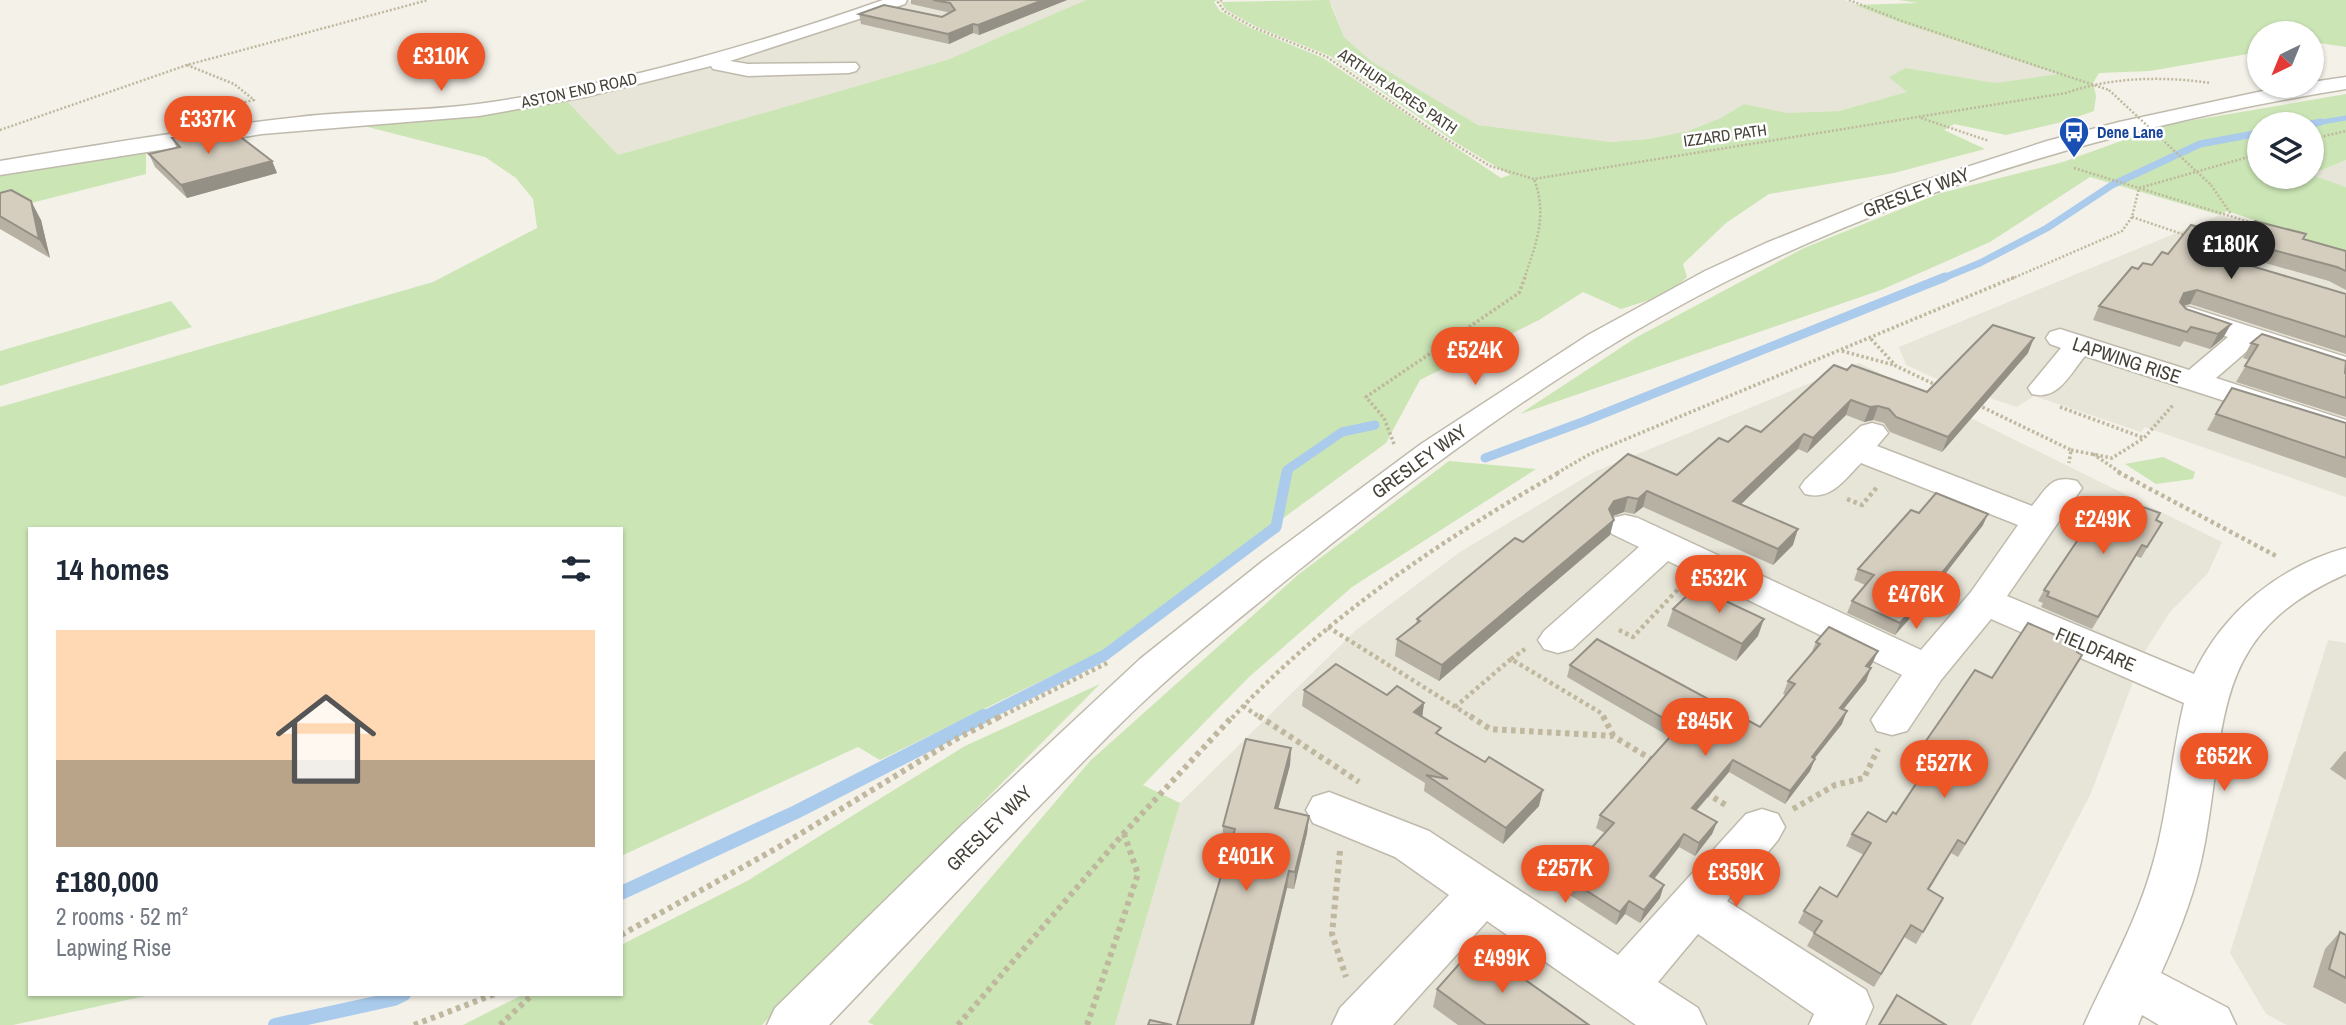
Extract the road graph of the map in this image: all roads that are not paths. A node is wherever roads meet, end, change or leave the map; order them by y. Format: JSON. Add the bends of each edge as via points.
{"nodes":[{"id":1,"x":896,"y":6,"type":"edge"},
{"id":2,"x":710,"y":60,"type":"junction"},
{"id":3,"x":849,"y":67,"type":"dead end"},
{"id":4,"x":2346,"y":83,"type":"edge"},
{"id":5,"x":0,"y":168,"type":"edge"},
{"id":6,"x":2189,"y":316,"type":"edge"},
{"id":7,"x":2247,"y":336,"type":"junction"},
{"id":8,"x":2346,"y":367,"type":"edge"},
{"id":9,"x":2194,"y":381,"type":"junction"},
{"id":10,"x":2046,"y":395,"type":"road end"},
{"id":11,"x":2346,"y":430,"type":"edge"},
{"id":12,"x":1817,"y":487,"type":"dead end"},
{"id":13,"x":2065,"y":488,"type":"road end"},
{"id":14,"x":2039,"y":521,"type":"junction"},
{"id":15,"x":1625,"y":526,"type":"dead end"},
{"id":16,"x":1663,"y":545,"type":"junction"},
{"id":17,"x":2330,"y":573,"type":"edge"},
{"id":18,"x":1984,"y":601,"type":"junction"},
{"id":19,"x":1558,"y":640,"type":"dead end"},
{"id":20,"x":1927,"y":670,"type":"junction"},
{"id":21,"x":2207,"y":696,"type":"junction"},
{"id":22,"x":1892,"y":720,"type":"road end"},
{"id":23,"x":1349,"y":805,"type":"road end"},
{"id":24,"x":1762,"y":827,"type":"road end"},
{"id":25,"x":1483,"y":892,"type":"junction"},
{"id":26,"x":1694,"y":905,"type":"junction"},
{"id":27,"x":1622,"y":986,"type":"junction"},
{"id":28,"x":2121,"y":1004,"type":"edge"},
{"id":29,"x":1361,"y":1024,"type":"edge"},
{"id":30,"x":794,"y":1025,"type":"edge"},
{"id":31,"x":1679,"y":1025,"type":"edge"},
{"id":32,"x":1836,"y":1025,"type":"edge"},
{"id":33,"x":2209,"y":1025,"type":"edge"}],
"edges":[{"from":1,"to":2,"type":"street","name":"ASTON END ROAD"},
{"from":2,"to":3,"type":"street","via":[[748,70]]},
{"from":2,"to":5,"type":"street","name":"ASTON END ROAD","via":[[480,110],[302,122]]},
{"from":4,"to":30,"type":"street","name":"GRESLEY WAY","via":[[2180,114],[2026,153],[1922,188],[1761,255],[1605,337],[1514,392],[1278,568],[1131,690]]},
{"from":6,"to":7,"type":"street"},
{"from":7,"to":8,"type":"street"},
{"from":7,"to":9,"type":"street","name":"LAPWING RISE"},
{"from":9,"to":10,"type":"street","name":"LAPWING RISE","via":[[2070,341]]},
{"from":9,"to":11,"type":"street","name":"LAPWING RISE"},
{"from":12,"to":14,"type":"street","via":[[1866,441]]},
{"from":13,"to":14,"type":"street"},
{"from":14,"to":18,"type":"street"},
{"from":15,"to":16,"type":"street"},
{"from":16,"to":19,"type":"street"},
{"from":16,"to":20,"type":"street"},
{"from":17,"to":21,"type":"street","via":[[2262,608],[2220,663]]},
{"from":18,"to":20,"type":"street"},
{"from":18,"to":21,"type":"street","name":"FIELDFARE"},
{"from":20,"to":22,"type":"street"},
{"from":21,"to":28,"type":"street","via":[[2176,864],[2158,921]]},
{"from":23,"to":25,"type":"street"},
{"from":24,"to":26,"type":"street"},
{"from":25,"to":27,"type":"street"},
{"from":25,"to":29,"type":"street"},
{"from":26,"to":27,"type":"street"},
{"from":26,"to":32,"type":"street","via":[[1847,1007]]},
{"from":27,"to":31,"type":"street"},
{"from":28,"to":33,"type":"street"}]}
